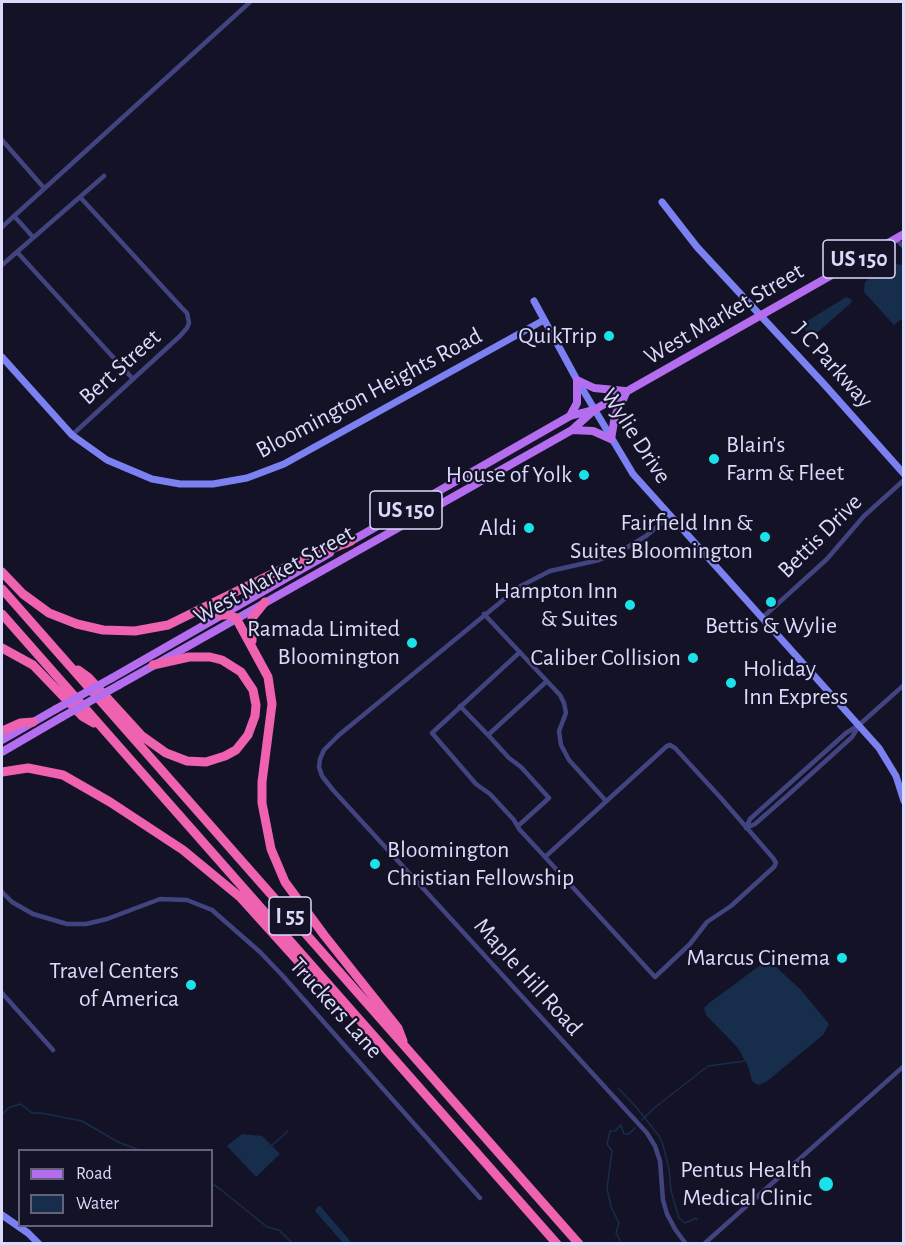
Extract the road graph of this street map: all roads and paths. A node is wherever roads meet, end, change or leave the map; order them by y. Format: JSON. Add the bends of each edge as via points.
{"nodes":[{"id":1,"x":250,"y":2,"type":"edge"},
{"id":2,"x":2,"y":140,"type":"edge"},
{"id":3,"x":105,"y":176,"type":"dead end"},
{"id":4,"x":44,"y":188,"type":"junction"},
{"id":5,"x":80,"y":197,"type":"junction"},
{"id":6,"x":662,"y":202,"type":"dead end"},
{"id":7,"x":14,"y":216,"type":"junction"},
{"id":8,"x":2,"y":227,"type":"edge"},
{"id":9,"x":903,"y":234,"type":"edge"},
{"id":10,"x":33,"y":237,"type":"junction"},
{"id":11,"x":895,"y":238,"type":"junction"},
{"id":12,"x":903,"y":247,"type":"edge"},
{"id":13,"x":17,"y":252,"type":"junction"},
{"id":14,"x":2,"y":265,"type":"edge"},
{"id":15,"x":534,"y":301,"type":"dead end"},
{"id":16,"x":761,"y":315,"type":"junction"},
{"id":17,"x":544,"y":320,"type":"junction"},
{"id":18,"x":2,"y":357,"type":"edge"},
{"id":19,"x":132,"y":379,"type":"junction"},
{"id":20,"x":577,"y":380,"type":"junction"},
{"id":21,"x":627,"y":392,"type":"junction"},
{"id":22,"x":594,"y":410,"type":"junction"},
{"id":23,"x":570,"y":416,"type":"junction"},
{"id":24,"x":572,"y":430,"type":"junction"},
{"id":25,"x":72,"y":435,"type":"junction"},
{"id":26,"x":611,"y":439,"type":"junction"},
{"id":27,"x":903,"y":474,"type":"edge"},
{"id":28,"x":903,"y":480,"type":"edge"},
{"id":29,"x":670,"y":516,"type":"junction"},
{"id":30,"x":351,"y":541,"type":"junction"},
{"id":31,"x":2,"y":573,"type":"edge"},
{"id":32,"x":2,"y":589,"type":"edge"},
{"id":33,"x":265,"y":602,"type":"junction"},
{"id":34,"x":2,"y":614,"type":"edge"},
{"id":35,"x":484,"y":614,"type":"junction"},
{"id":36,"x":220,"y":615,"type":"junction"},
{"id":37,"x":236,"y":618,"type":"junction"},
{"id":38,"x":762,"y":618,"type":"junction"},
{"id":39,"x":252,"y":646,"type":"junction"},
{"id":40,"x":2,"y":648,"type":"edge"},
{"id":41,"x":520,"y":652,"type":"junction"},
{"id":42,"x":64,"y":660,"type":"junction"},
{"id":43,"x":153,"y":665,"type":"junction"},
{"id":44,"x":547,"y":681,"type":"junction"},
{"id":45,"x":903,"y":686,"type":"edge"},
{"id":46,"x":460,"y":706,"type":"junction"},
{"id":47,"x":33,"y":722,"type":"junction"},
{"id":48,"x":859,"y":725,"type":"junction"},
{"id":49,"x":100,"y":726,"type":"junction"},
{"id":50,"x":2,"y":731,"type":"edge"},
{"id":51,"x":488,"y":735,"type":"junction"},
{"id":52,"x":2,"y":740,"type":"edge"},
{"id":53,"x":2,"y":752,"type":"edge"},
{"id":54,"x":2,"y":772,"type":"edge"},
{"id":55,"x":606,"y":801,"type":"junction"},
{"id":56,"x":903,"y":801,"type":"edge"},
{"id":57,"x":518,"y":826,"type":"junction"},
{"id":58,"x":746,"y":828,"type":"junction"},
{"id":59,"x":545,"y":857,"type":"junction"},
{"id":60,"x":2,"y":892,"type":"edge"},
{"id":61,"x":2,"y":993,"type":"edge"},
{"id":62,"x":349,"y":1008,"type":"junction"},
{"id":63,"x":405,"y":1046,"type":"junction"},
{"id":64,"x":52,"y":1050,"type":"dead end"},
{"id":65,"x":903,"y":1066,"type":"edge"},
{"id":66,"x":480,"y":1198,"type":"dead end"},
{"id":67,"x":2,"y":1215,"type":"edge"},
{"id":68,"x":18,"y":1226,"type":"edge"},
{"id":69,"x":19,"y":1227,"type":"edge"},
{"id":70,"x":39,"y":1244,"type":"edge"},
{"id":71,"x":557,"y":1244,"type":"edge"},
{"id":72,"x":579,"y":1244,"type":"edge"},
{"id":73,"x":686,"y":1244,"type":"edge"},
{"id":74,"x":704,"y":1244,"type":"edge"}],
"edges":[{"from":1,"to":4,"type":"street"},
{"from":2,"to":4,"type":"street"},
{"from":3,"to":5,"type":"street"},
{"from":4,"to":7,"type":"street"},
{"from":5,"to":10,"type":"street"},
{"from":5,"to":19,"type":"street","name":"Bert Street","via":[[189,318],[180,336]]},
{"from":6,"to":16,"type":"main road","name":"J C Parkway","via":[[697,247]]},
{"from":7,"to":8,"type":"street"},
{"from":7,"to":10,"type":"street"},
{"from":9,"to":11,"type":"main road","name":"West Market Street","number":"US 150"},
{"from":10,"to":13,"type":"street"},
{"from":11,"to":12,"type":"street"},
{"from":11,"to":16,"type":"main road","name":"West Market Street","number":"US 150"},
{"from":13,"to":14,"type":"street"},
{"from":13,"to":19,"type":"street"},
{"from":15,"to":17,"type":"main road","name":"Wylie Drive"},
{"from":16,"to":21,"type":"main road","name":"West Market Street","number":"US 150"},
{"from":16,"to":27,"type":"main road","name":"J C Parkway"},
{"from":17,"to":20,"type":"main road","name":"Wylie Drive"},
{"from":17,"to":25,"type":"main road","name":"Bloomington Heights Road","via":[[309,451],[247,478],[199,485],[152,479],[107,460]]},
{"from":18,"to":25,"type":"main road","name":"Bloomington Heights Road"},
{"from":19,"to":25,"type":"street","name":"Bert Street"},
{"from":20,"to":21,"type":"main road","via":[[594,388]]},
{"from":20,"to":22,"type":"main road","name":"Wylie Drive"},
{"from":20,"to":23,"type":"main road","via":[[577,404]]},
{"from":21,"to":22,"type":"main road","name":"West Market Street","number":"US 150"},
{"from":21,"to":26,"type":"main road","via":[[615,416]]},
{"from":22,"to":23,"type":"main road","name":"West Market Street","number":"US 150"},
{"from":22,"to":24,"type":"main road","name":"West Market Street","number":"US 150"},
{"from":22,"to":26,"type":"main road","name":"Wylie Drive"},
{"from":23,"to":30,"type":"main road","name":"West Market Street","number":"US 150"},
{"from":24,"to":26,"type":"main road","via":[[593,431]]},
{"from":24,"to":33,"type":"main road","name":"West Market Street","number":"US 150"},
{"from":26,"to":29,"type":"main road","name":"Wylie Drive","via":[[638,480]]},
{"from":28,"to":38,"type":"street","name":"Bettis Drive","via":[[864,516],[829,557]]},
{"from":29,"to":35,"type":"street","name":"Maple Hill Road","via":[[621,552],[550,571],[519,587]]},
{"from":29,"to":38,"type":"main road","name":"Wylie Drive"},
{"from":30,"to":31,"type":"highway","via":[[286,567],[168,625],[135,632],[103,630],[49,613]]},
{"from":30,"to":36,"type":"main road","name":"West Market Street","number":"US 150"},
{"from":32,"to":42,"type":"highway","number":"I 55"},
{"from":33,"to":37,"type":"main road","name":"West Market Street","number":"US 150"},
{"from":33,"to":39,"type":"highway","via":[[252,618]]},
{"from":34,"to":49,"type":"highway","number":"I 55"},
{"from":35,"to":41,"type":"street"},
{"from":35,"to":73,"type":"street","name":"Maple Hill Road","via":[[328,746],[320,759],[321,772],[333,790],[647,1133],[660,1161],[667,1214]]},
{"from":36,"to":37,"type":"highway"},
{"from":36,"to":47,"type":"main road","name":"West Market Street","number":"US 150","bridge":true},
{"from":37,"to":39,"type":"highway"},
{"from":37,"to":43,"type":"main road","name":"West Market Street","number":"US 150"},
{"from":38,"to":48,"type":"main road","name":"Wylie Drive"},
{"from":39,"to":63,"type":"highway","via":[[263,666],[271,695],[262,803],[271,849],[295,897],[398,1028]]},
{"from":40,"to":49,"type":"highway","via":[[33,665],[82,716]]},
{"from":41,"to":44,"type":"street"},
{"from":41,"to":46,"type":"street"},
{"from":42,"to":43,"type":"highway","via":[[89,678],[142,736],[166,753],[187,761],[206,762],[236,750],[248,735],[256,705],[253,690],[241,672],[210,657]]},
{"from":42,"to":63,"type":"highway","number":"I 55"},
{"from":43,"to":53,"type":"main road","name":"West Market Street","number":"US 150","bridge":true},
{"from":44,"to":51,"type":"street"},
{"from":44,"to":55,"type":"street","via":[[564,703],[561,745],[569,760]]},
{"from":45,"to":48,"type":"street"},
{"from":46,"to":51,"type":"street"},
{"from":46,"to":57,"type":"street","via":[[432,733]]},
{"from":47,"to":50,"type":"highway"},
{"from":47,"to":52,"type":"main road","name":"West Market Street","number":"US 150"},
{"from":48,"to":56,"type":"main road","name":"Wylie Drive","via":[[896,777]]},
{"from":48,"to":58,"type":"street","via":[[750,819]]},
{"from":49,"to":62,"type":"highway","number":"I 55"},
{"from":51,"to":57,"type":"street","via":[[549,798]]},
{"from":54,"to":62,"type":"highway","via":[[28,768],[63,775],[183,850],[240,897],[315,980]]},
{"from":55,"to":58,"type":"street","via":[[667,746],[673,745]]},
{"from":55,"to":59,"type":"street"},
{"from":57,"to":59,"type":"street"},
{"from":58,"to":59,"type":"street","via":[[773,858],[774,867],[707,922],[690,945],[655,977]]},
{"from":60,"to":66,"type":"street","name":"Truckers Lane","via":[[33,914],[67,924],[107,919],[160,899],[187,900],[212,910],[260,951]]},
{"from":61,"to":64,"type":"street"},
{"from":62,"to":71,"type":"highway","number":"I 55"},
{"from":63,"to":72,"type":"highway","number":"I 55"},
{"from":65,"to":74,"type":"street"},
{"from":67,"to":68,"type":"main road"},
{"from":69,"to":70,"type":"main road"}]}
